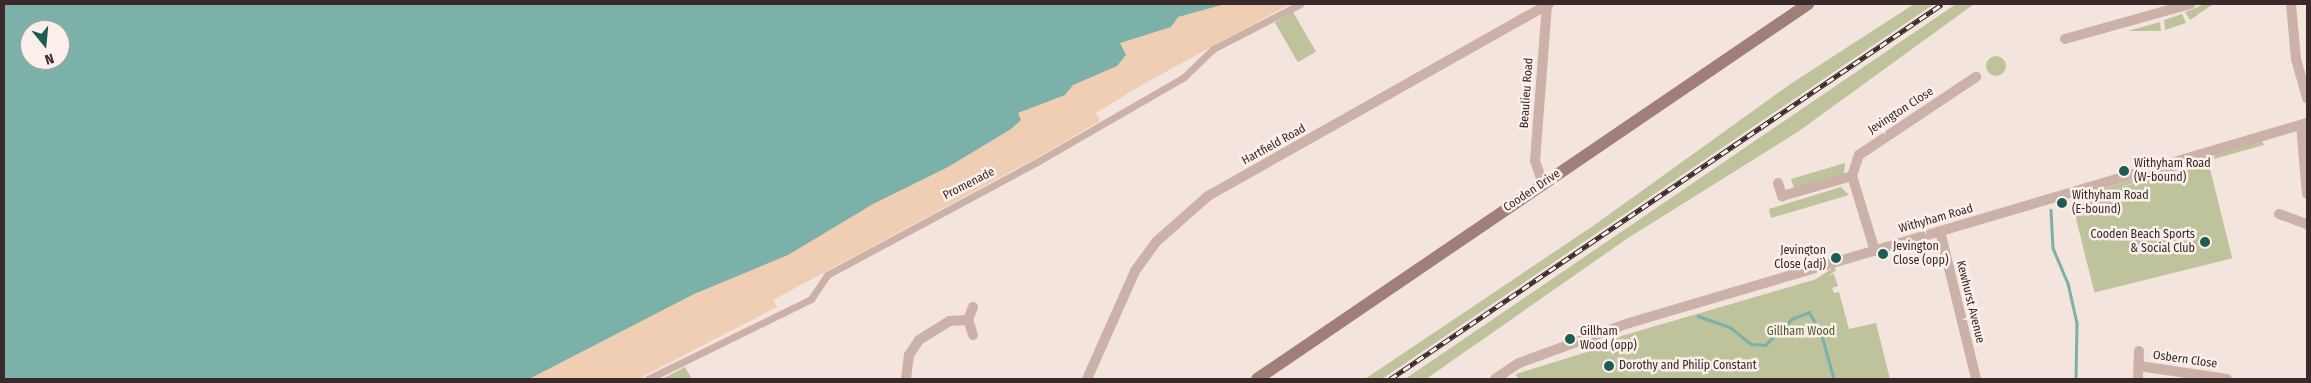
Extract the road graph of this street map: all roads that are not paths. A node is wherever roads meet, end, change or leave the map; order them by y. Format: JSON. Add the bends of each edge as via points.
{"nodes":[{"id":1,"x":1300,"y":4,"type":"edge"},
{"id":2,"x":1808,"y":4,"type":"edge"},
{"id":3,"x":2190,"y":4,"type":"edge"},
{"id":4,"x":2291,"y":4,"type":"edge"},
{"id":5,"x":1548,"y":5,"type":"edge"},
{"id":6,"x":2170,"y":7,"type":"edge"},
{"id":7,"x":2065,"y":39,"type":"dead end"},
{"id":8,"x":1976,"y":77,"type":"dead end"},
{"id":9,"x":2307,"y":98,"type":"edge"},
{"id":10,"x":2304,"y":124,"type":"edge"},
{"id":11,"x":1852,"y":176,"type":"junction"},
{"id":12,"x":1778,"y":183,"type":"dead end"},
{"id":13,"x":1542,"y":184,"type":"junction"},
{"id":14,"x":2307,"y":194,"type":"edge"},
{"id":15,"x":2279,"y":214,"type":"dead end"},
{"id":16,"x":2306,"y":221,"type":"edge"},
{"id":17,"x":1940,"y":231,"type":"junction"},
{"id":18,"x":1875,"y":250,"type":"junction"},
{"id":19,"x":973,"y":307,"type":"dead end"},
{"id":20,"x":968,"y":320,"type":"junction"},
{"id":21,"x":973,"y":335,"type":"dead end"},
{"id":22,"x":2139,"y":351,"type":"dead end"},
{"id":23,"x":2139,"y":366,"type":"junction"},
{"id":24,"x":648,"y":379,"type":"edge"},
{"id":25,"x":906,"y":379,"type":"edge"},
{"id":26,"x":1087,"y":379,"type":"edge"},
{"id":27,"x":1257,"y":379,"type":"edge"},
{"id":28,"x":1495,"y":379,"type":"edge"},
{"id":29,"x":1976,"y":379,"type":"edge"},
{"id":30,"x":2138,"y":379,"type":"edge"},
{"id":31,"x":2226,"y":379,"type":"edge"}],
"edges":[{"from":1,"to":24,"type":"street","name":"Promenade","via":[[1213,49],[1184,77],[1037,162],[827,275],[811,299]]},
{"from":2,"to":13,"type":"main road","name":"Cooden Drive"},
{"from":3,"to":6,"type":"street"},
{"from":4,"to":9,"type":"street","via":[[2296,58]]},
{"from":5,"to":13,"type":"street","name":"Beaulieu Road","via":[[1536,161]]},
{"from":5,"to":26,"type":"street","name":"Hartfield Road","via":[[1208,196],[1156,242],[1134,271]]},
{"from":6,"to":7,"type":"street"},
{"from":8,"to":11,"type":"street","name":"Jevington Close","via":[[1867,147]]},
{"from":10,"to":14,"type":"street"},
{"from":10,"to":17,"type":"street","name":"Withyham Road"},
{"from":11,"to":12,"type":"street","via":[[1782,196]]},
{"from":11,"to":18,"type":"street"},
{"from":13,"to":27,"type":"main road","name":"Cooden Drive"},
{"from":15,"to":16,"type":"street"},
{"from":17,"to":18,"type":"street","name":"Withyham Road"},
{"from":17,"to":29,"type":"street","name":"Kewhurst Avenue"},
{"from":18,"to":28,"type":"street","name":"Withyham Road","via":[[1572,343],[1519,363]]},
{"from":19,"to":20,"type":"street"},
{"from":20,"to":21,"type":"street"},
{"from":20,"to":25,"type":"street","via":[[949,322],[919,340],[909,355]]},
{"from":22,"to":23,"type":"street","name":"Osbern Close"},
{"from":23,"to":30,"type":"street","name":"Osbern Close"},
{"from":23,"to":31,"type":"street","name":"Osbern Close"}]}
